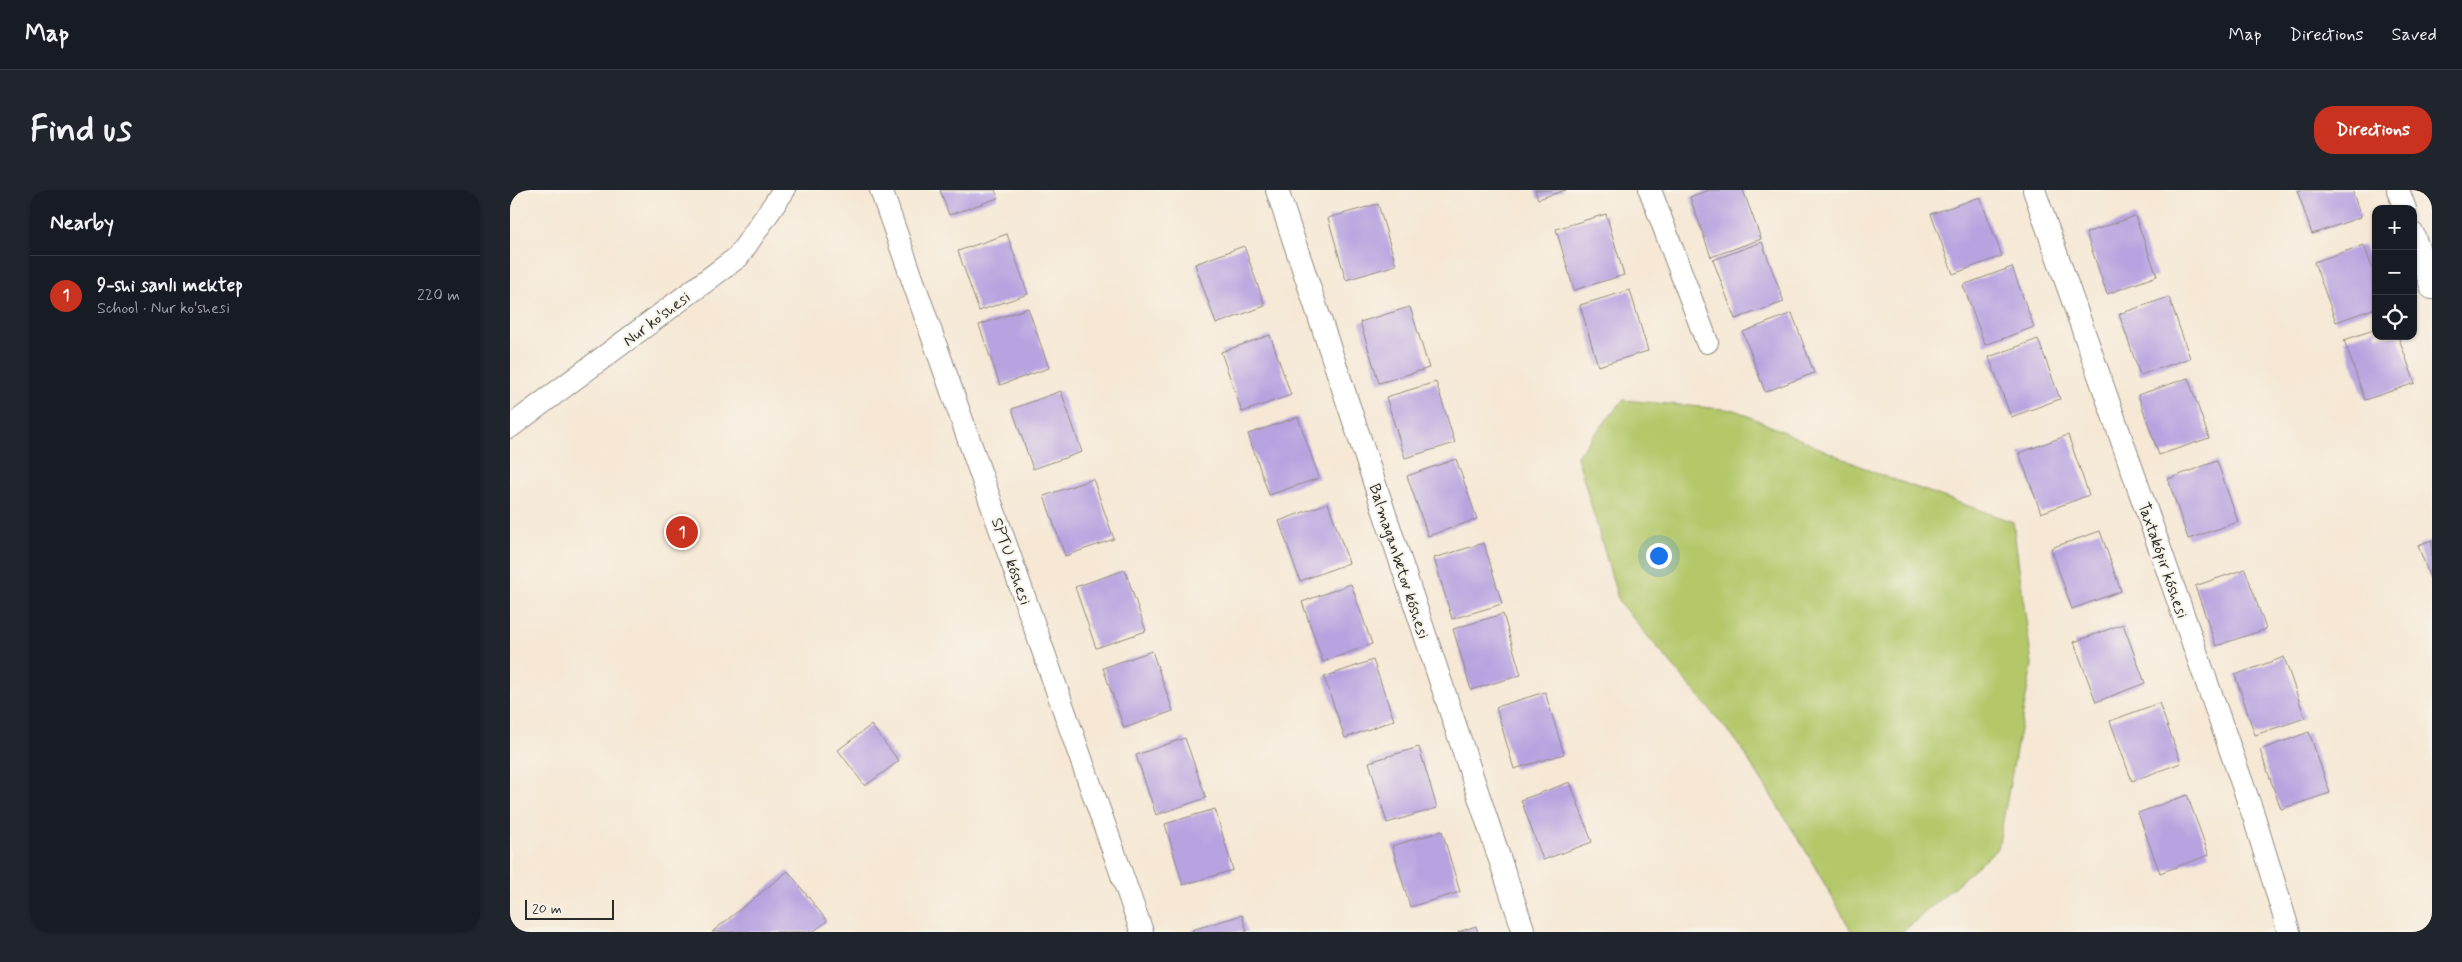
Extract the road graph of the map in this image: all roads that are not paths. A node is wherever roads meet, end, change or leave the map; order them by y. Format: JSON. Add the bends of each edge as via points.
{"nodes":[{"id":1,"x":784,"y":190,"type":"edge"},
{"id":2,"x":881,"y":190,"type":"edge"},
{"id":3,"x":1276,"y":190,"type":"edge"},
{"id":4,"x":1650,"y":190,"type":"edge"},
{"id":5,"x":2034,"y":190,"type":"edge"},
{"id":6,"x":2398,"y":190,"type":"edge"},
{"id":7,"x":2404,"y":205,"type":"edge"},
{"id":8,"x":2417,"y":245,"type":"edge"},
{"id":9,"x":2432,"y":288,"type":"edge"},
{"id":10,"x":1707,"y":342,"type":"dead end"},
{"id":11,"x":510,"y":427,"type":"edge"},
{"id":12,"x":1142,"y":932,"type":"edge"},
{"id":13,"x":1524,"y":932,"type":"edge"},
{"id":14,"x":2289,"y":932,"type":"edge"}],
"edges":[{"from":1,"to":11,"type":"street","name":"Nur ko'shesi","via":[[738,257]]},
{"from":2,"to":12,"type":"street","name":"SPTU kóshesi"},
{"from":3,"to":13,"type":"street","name":"Balmaganbetov kóshesi"},
{"from":4,"to":10,"type":"street"},
{"from":5,"to":14,"type":"street","name":"Taxtakópir kóshesi","via":[[2254,817]]},
{"from":6,"to":7,"type":"street"},
{"from":8,"to":9,"type":"street"}]}
